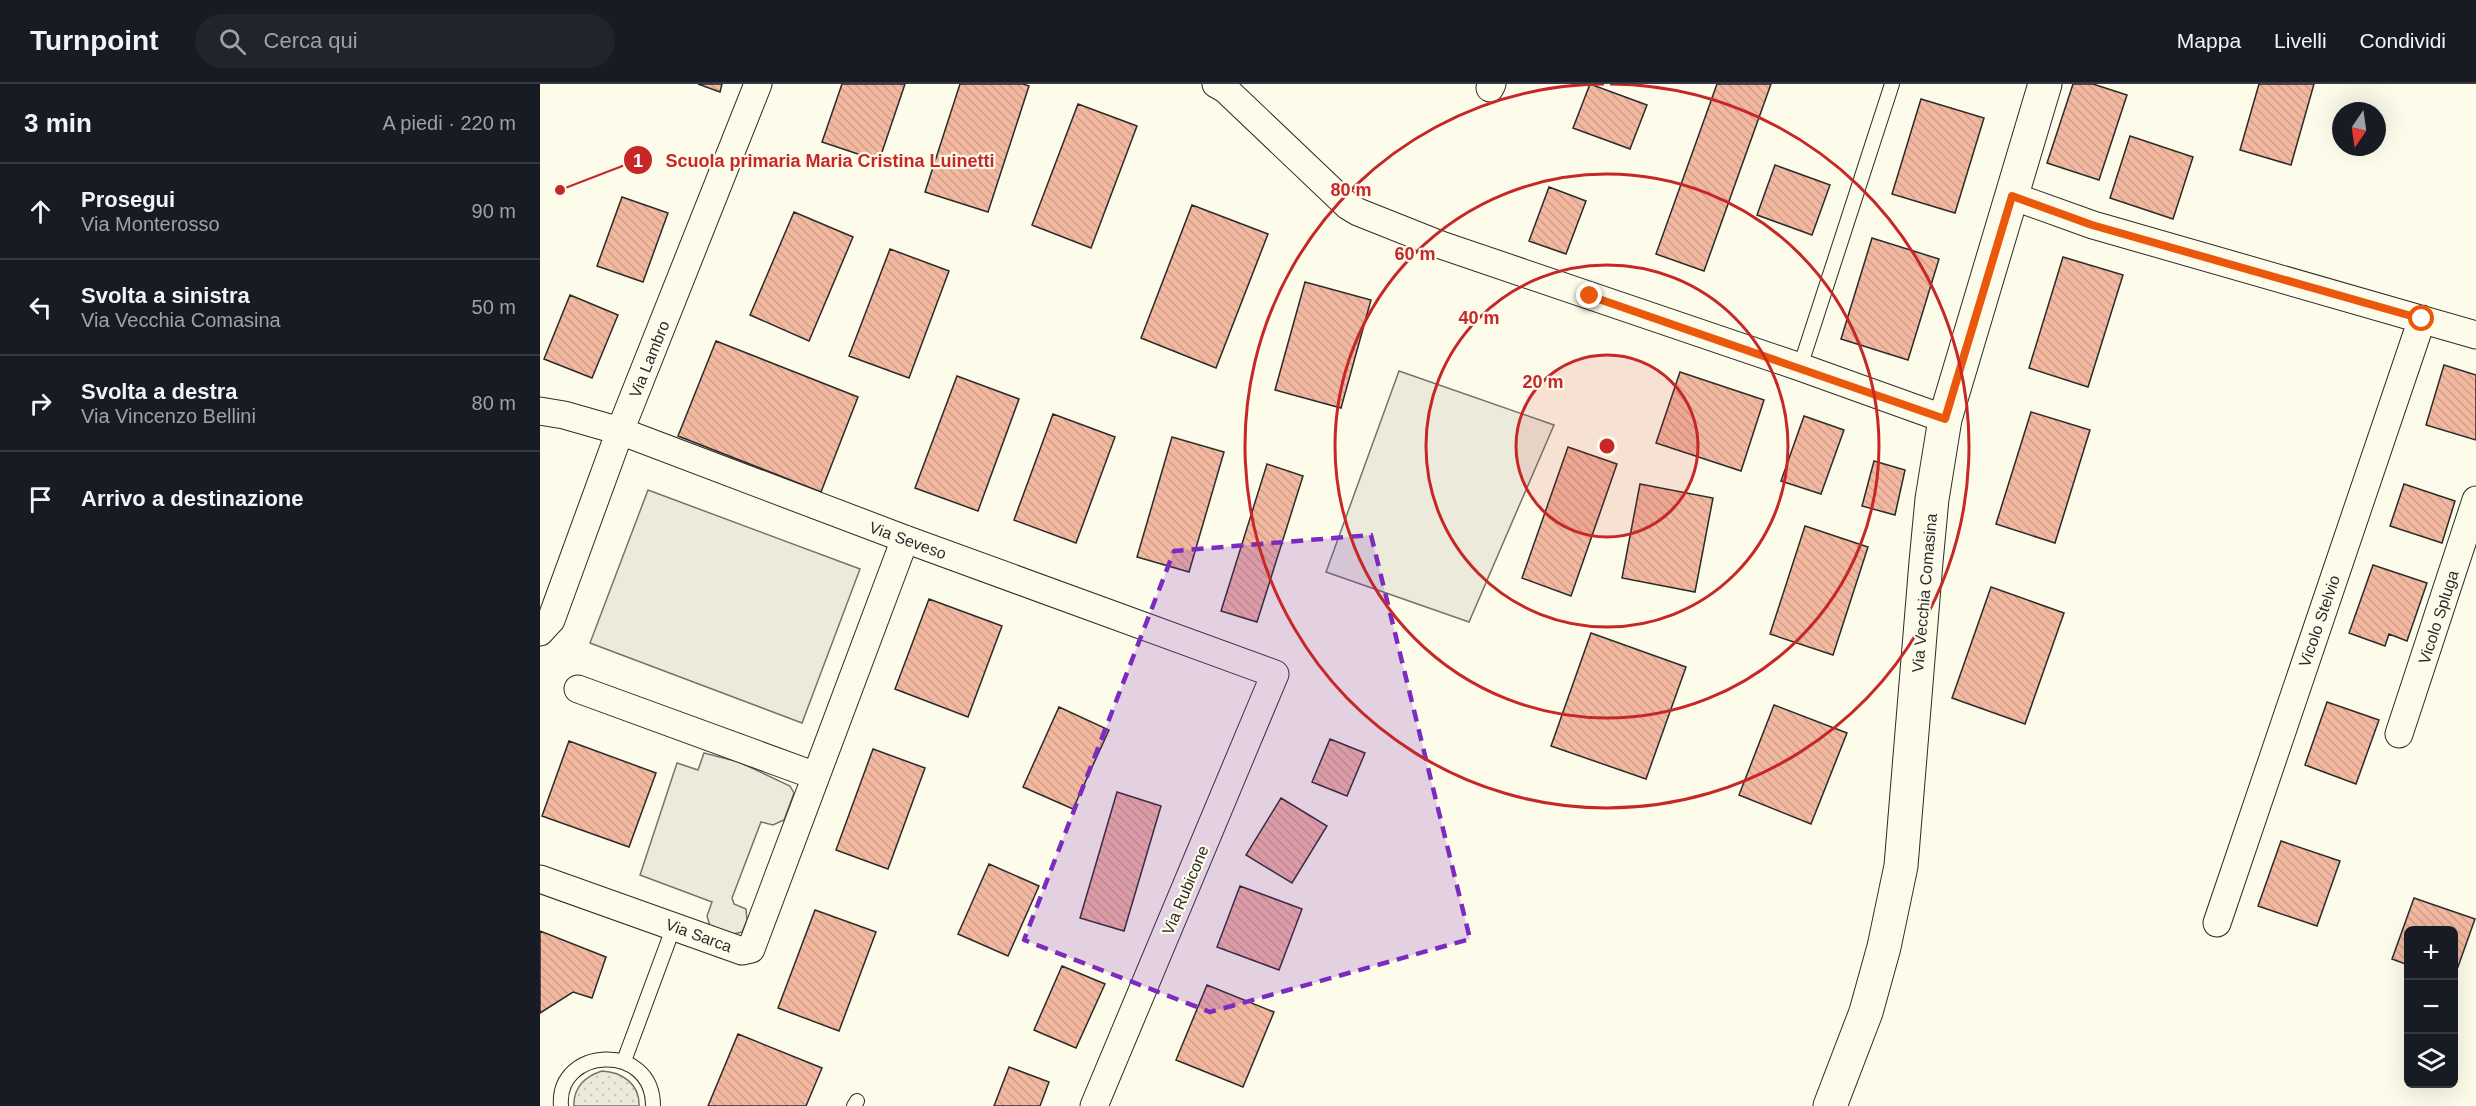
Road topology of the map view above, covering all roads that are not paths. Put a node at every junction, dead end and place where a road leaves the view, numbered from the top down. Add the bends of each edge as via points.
1 (758, 84) edge
2 (1216, 84) edge
3 (1892, 84) edge
4 (2045, 84) edge
5 (2012, 196) junction
6 (2422, 319) junction
7 (2476, 335) edge
8 (1800, 367) junction
9 (540, 411) edge
10 (1945, 419) junction
11 (620, 431) junction
12 (2476, 500) edge
13 (905, 539) junction
14 (540, 632) edge
15 (1275, 674) joint
16 (578, 689) dead end
17 (2399, 734) dead end
18 (816, 776) junction
19 (540, 879) edge
20 (2217, 923) dead end
21 (674, 927) junction
22 (624, 1061) junction
23 (561, 1106) edge
24 (653, 1106) edge
25 (1094, 1106) edge
26 (1830, 1106) edge

1 - 11 street, Via Lambro
2 - 8 street via 1358,212 1441,245
3 - 8 lane
4 - 5 street, Via Vecchia Comasina
5 - 6 street via 2092,225
5 - 10 street, Via Vecchia Comasina
6 - 7 street
6 - 20 street, Vicolo Stelvio
8 - 10 street
9 - 11 street, Via Seveso
10 - 26 street, Via Vecchia Comasina via 1932,500 1900,866 1866,1012
11 - 13 street, Via Seveso
11 - 14 street, Via Lambro via 555,610
12 - 17 street, Vicolo Spluga
13 - 15 street, Via Seveso
13 - 18 street, Via Sarca
15 - 25 street, Via Rubicone
16 - 18 street
18 - 21 street, Via Sarca via 751,950 742,951
19 - 21 street, Via Sarca
21 - 22 lane
22 - 23 lane via 603,1059 583,1065 564,1086
22 - 24 lane via 648,1082

